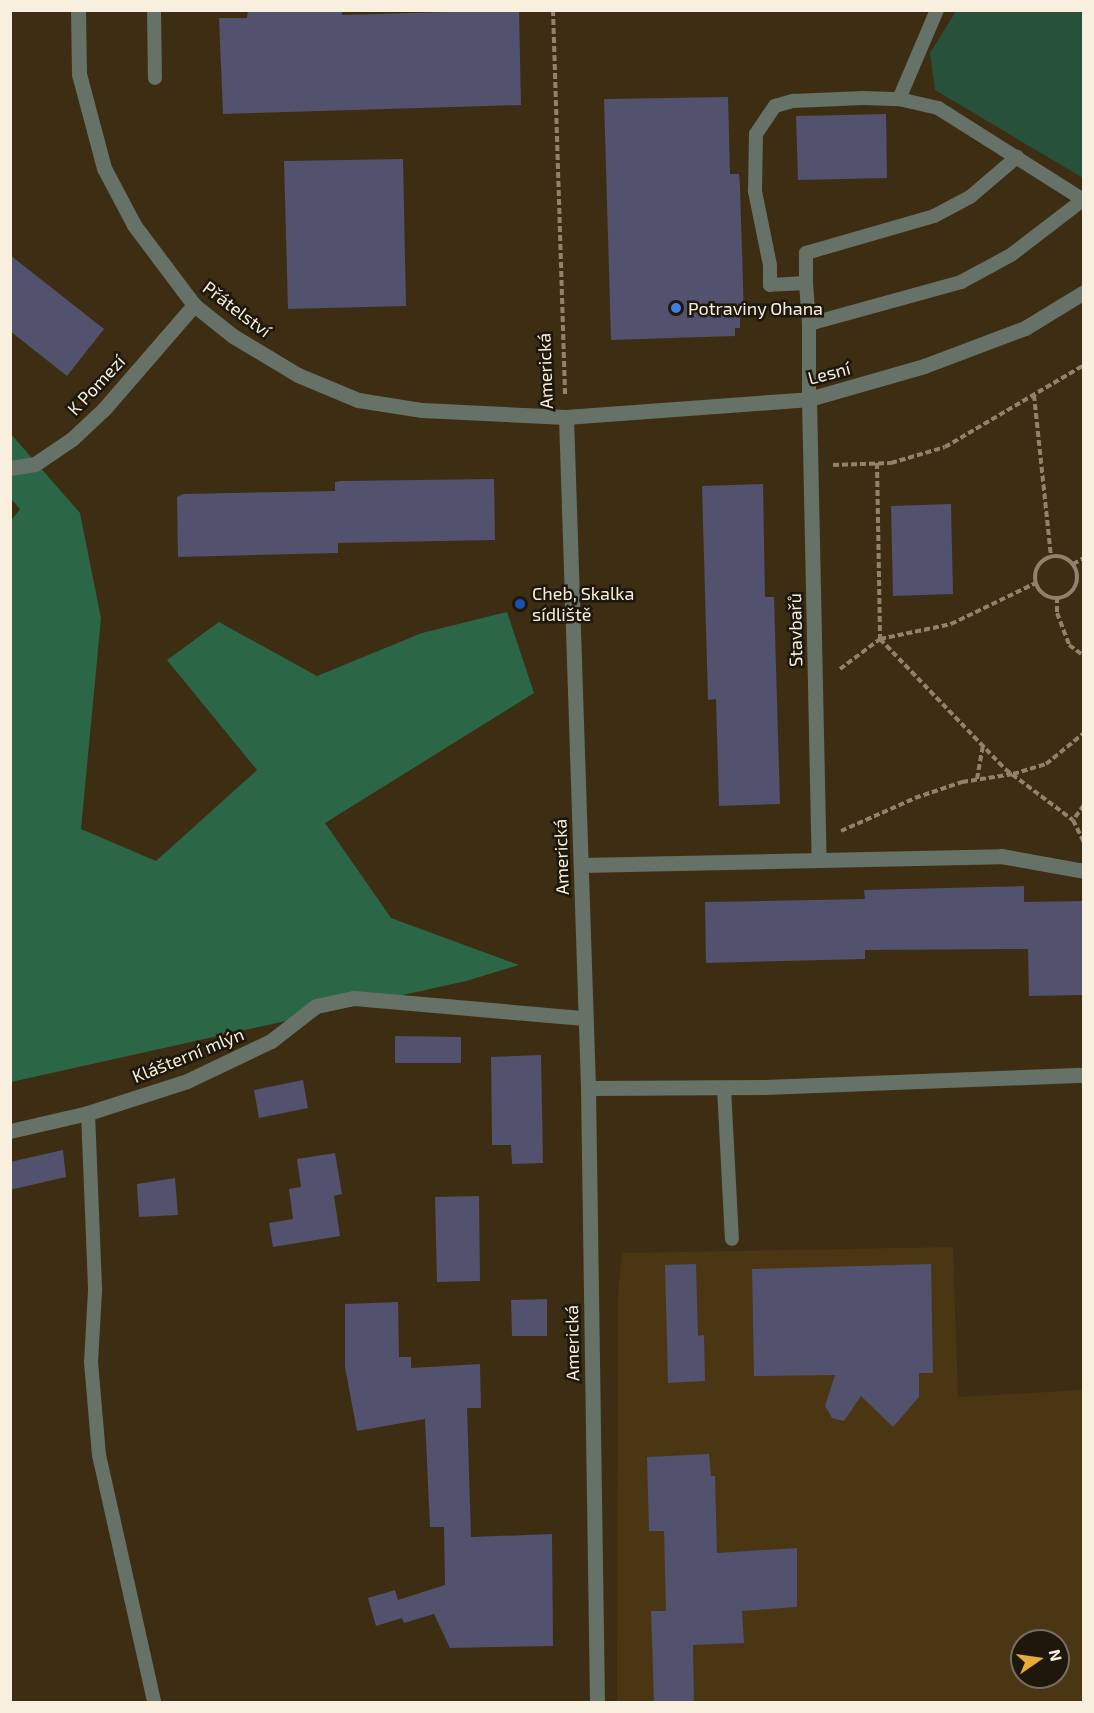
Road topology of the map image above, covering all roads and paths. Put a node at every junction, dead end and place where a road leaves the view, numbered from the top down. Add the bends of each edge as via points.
1 (78, 10) edge
2 (154, 10) edge
3 (553, 10) edge
4 (937, 10) edge
5 (155, 78) dead end
6 (899, 99) junction
7 (1017, 158) junction
8 (1083, 199) edge
9 (806, 283) junction
10 (1083, 292) edge
11 (194, 305) junction
12 (808, 324) junction
13 (1083, 365) edge
14 (1034, 395) junction
15 (809, 399) junction
16 (566, 417) junction
17 (877, 463) junction
18 (811, 466) junction
19 (10, 468) edge
20 (1051, 556) junction
21 (1083, 558) edge
22 (1073, 564) junction
23 (1036, 583) junction
24 (1057, 597) junction
25 (880, 639) junction
26 (1083, 656) edge
27 (815, 688) junction
28 (1083, 734) edge
29 (983, 745) junction
30 (1012, 774) junction
31 (977, 779) junction
32 (1083, 805) edge
33 (1073, 820) junction
34 (818, 841) junction
35 (1083, 843) edge
36 (819, 860) junction
37 (581, 865) junction
38 (1083, 871) edge
39 (584, 1018) junction
40 (1083, 1075) edge
41 (588, 1088) junction
42 (724, 1088) junction
43 (88, 1113) junction
44 (10, 1131) edge
45 (732, 1239) dead end
46 (154, 1702) edge
47 (597, 1702) edge

1 - 11 street, Přátelství via 79,74 104,168 134,225
2 - 5 lane
3 - 16 path, Americká
4 - 6 lane
6 - 7 lane via 938,108
6 - 9 lane via 793,101 775,106 756,134 755,191 770,265 770,285
7 - 8 lane
7 - 9 lane via 970,197 934,216 806,253
8 - 12 lane via 1011,255 961,282
9 - 12 lane
10 - 15 street, Lesní via 1025,328 924,366
11 - 16 street, Přátelství via 233,336 298,375 358,400 422,410
11 - 19 street, K Pomezí via 104,410 72,439 35,464
12 - 15 lane
13 - 14 path
14 - 17 path via 945,447
14 - 20 path
15 - 16 street, Lesní
15 - 18 street, Stavbařů
16 - 37 street, Americká
17 - 18 path
17 - 25 path
18 - 27 street, Stavbařů
20 - 22 path via 1065,557
20 - 23 path via 1040,563
21 - 22 path
22 - 24 path via 1077,574 1074,588
23 - 24 path via 1044,593
23 - 25 path via 951,624
24 - 26 path via 1057,613 1070,645
25 - 27 path
25 - 29 path
27 - 34 street, Stavbařů
28 - 30 path via 1046,764
29 - 30 path
29 - 31 path
30 - 31 path
30 - 33 path
31 - 34 path via 915,798
32 - 33 path
33 - 35 path
34 - 36 street, Stavbařů
36 - 37 street
36 - 38 street via 1001,856
37 - 39 street, Americká
39 - 41 street, Americká
39 - 43 street, Klášterní mlýn via 354,998 316,1005 271,1041 238,1060
40 - 42 street
41 - 42 street
41 - 47 street, Americká
42 - 45 lane
43 - 44 street, Klášterní mlýn
43 - 46 lane via 95,1291 91,1362 99,1455

